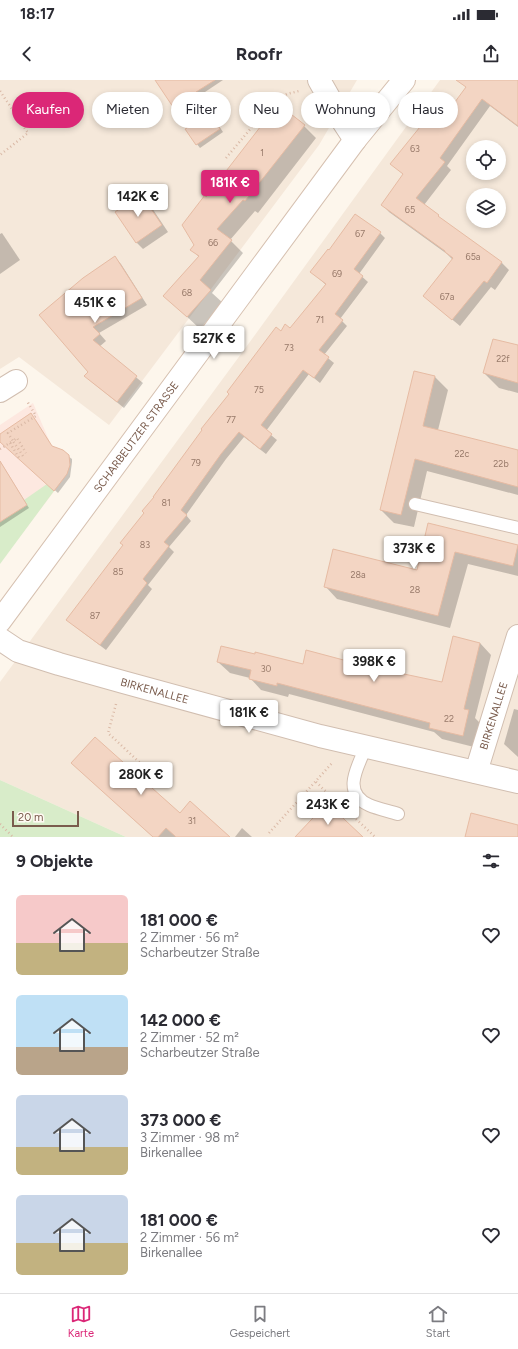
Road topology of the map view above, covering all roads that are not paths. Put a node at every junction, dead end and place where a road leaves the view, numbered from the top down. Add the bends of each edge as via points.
1 (318, 80) edge
2 (404, 80) edge
3 (355, 140) junction
4 (415, 504) dead end
5 (518, 528) edge
6 (0, 622) edge
7 (518, 636) edge
8 (0, 639) edge
9 (359, 745) junction
10 (476, 772) junction
11 (518, 782) edge
12 (398, 814) dead end

1 - 3 street
2 - 3 street, SCHARBEUTZER STRASSE
3 - 6 street, SCHARBEUTZER STRASSE
4 - 5 lane
7 - 10 street, BIRKENALLEE
8 - 9 street, BIRKENALLEE via 18,651 59,664
9 - 10 street, BIRKENALLEE
9 - 12 lane via 353,782 354,792 368,805
10 - 11 street, BIRKENALLEE

